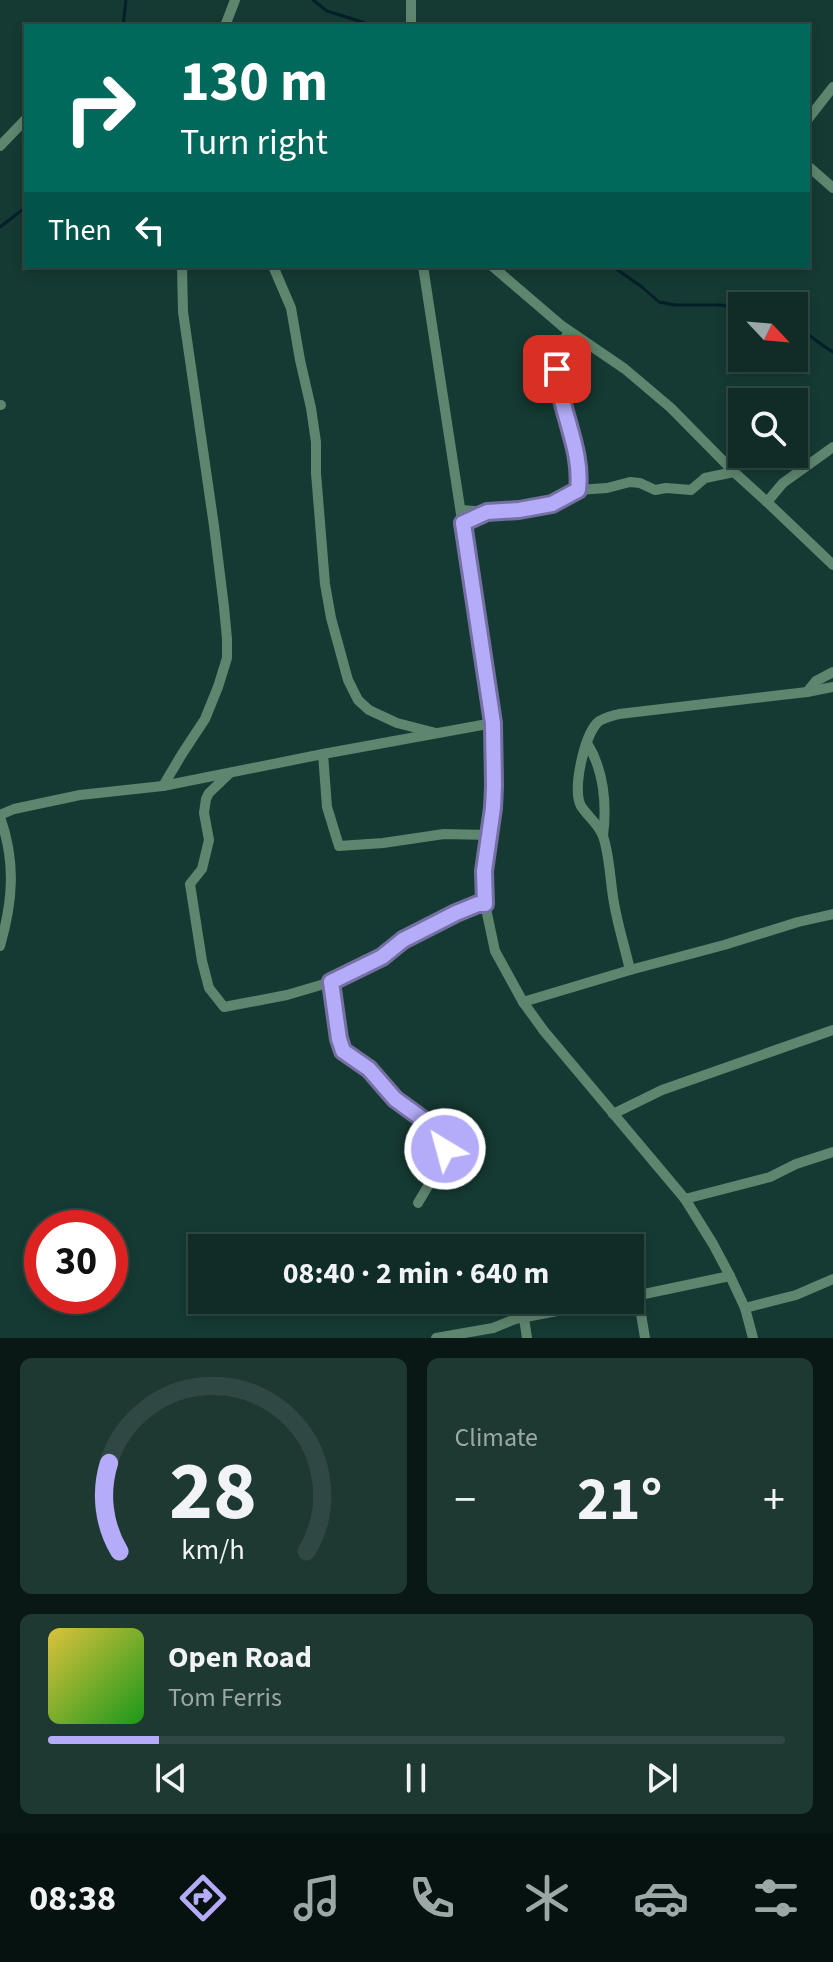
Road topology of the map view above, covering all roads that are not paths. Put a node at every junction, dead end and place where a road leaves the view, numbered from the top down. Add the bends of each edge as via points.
1 (235, 0) edge
2 (411, 0) edge
3 (226, 24) edge
4 (411, 24) edge
5 (833, 87) edge
6 (810, 116) edge
7 (24, 121) edge
8 (0, 146) edge
9 (810, 168) edge
10 (833, 188) edge
11 (182, 268) edge
12 (274, 268) edge
13 (423, 268) edge
14 (494, 268) edge
15 (569, 331) junction
16 (833, 447) edge
17 (734, 472) junction
18 (578, 490) junction
19 (767, 502) junction
20 (461, 510) junction
21 (487, 512) junction
22 (463, 523) junction
23 (833, 565) edge
24 (833, 672) edge
25 (833, 687) edge
26 (807, 692) junction
27 (493, 723) junction
28 (436, 733) junction
29 (587, 743) junction
30 (323, 754) junction
31 (230, 773) junction
32 (163, 786) junction
33 (0, 816) edge
34 (490, 835) junction
35 (603, 836) junction
36 (485, 904) junction
37 (833, 914) edge
38 (0, 946) edge
39 (630, 970) junction
40 (331, 982) junction
41 (523, 1002) junction
42 (833, 1030) edge
43 (613, 1114) junction
44 (833, 1152) edge
45 (685, 1199) junction
46 (418, 1203) dead end
47 (730, 1276) junction
48 (833, 1279) edge
49 (644, 1294) edge
50 (745, 1308) junction
51 (544, 1314) edge
52 (639, 1314) edge
53 (524, 1318) junction
54 (494, 1333) edge
55 (436, 1338) edge
56 (527, 1338) edge
57 (645, 1338) edge
58 (753, 1338) edge

1 - 3 street
2 - 4 street
5 - 6 street
7 - 8 street
9 - 10 street
11 - 32 street via 183,312 227,658 205,719
12 - 28 street via 291,308 311,408 325,584 348,680 369,710
13 - 20 street
14 - 15 street
15 - 17 street via 671,408
15 - 18 street via 557,369
16 - 19 street via 783,483
17 - 18 street via 705,478 691,490 655,490 630,482
17 - 19 street
18 - 21 street via 552,504
19 - 23 street
20 - 21 street
20 - 22 street
21 - 22 street
22 - 27 street
24 - 26 street
25 - 26 street
26 - 29 street via 619,714 600,720
27 - 28 street
27 - 34 street
28 - 30 street
29 - 35 street via 602,776
29 - 35 street via 579,774 580,803
30 - 31 street
30 - 34 street via 327,807 339,846 444,834
31 - 32 street
31 - 40 street via 206,799 209,840 202,869 190,884 209,988 224,1007
32 - 33 street via 80,795
33 - 38 street via 11,855 9,916
34 - 36 street
35 - 39 street
36 - 40 street via 456,913
36 - 41 street via 495,951
37 - 39 street
39 - 41 street
40 - 46 street via 343,1051 443,1134 445,1149
41 - 43 street
42 - 43 street via 662,1090
43 - 45 street
44 - 45 street via 770,1177
45 - 47 street
47 - 49 street
47 - 50 street
48 - 50 street
50 - 58 street
51 - 53 street
52 - 57 street
53 - 54 street
53 - 56 street
54 - 55 street

